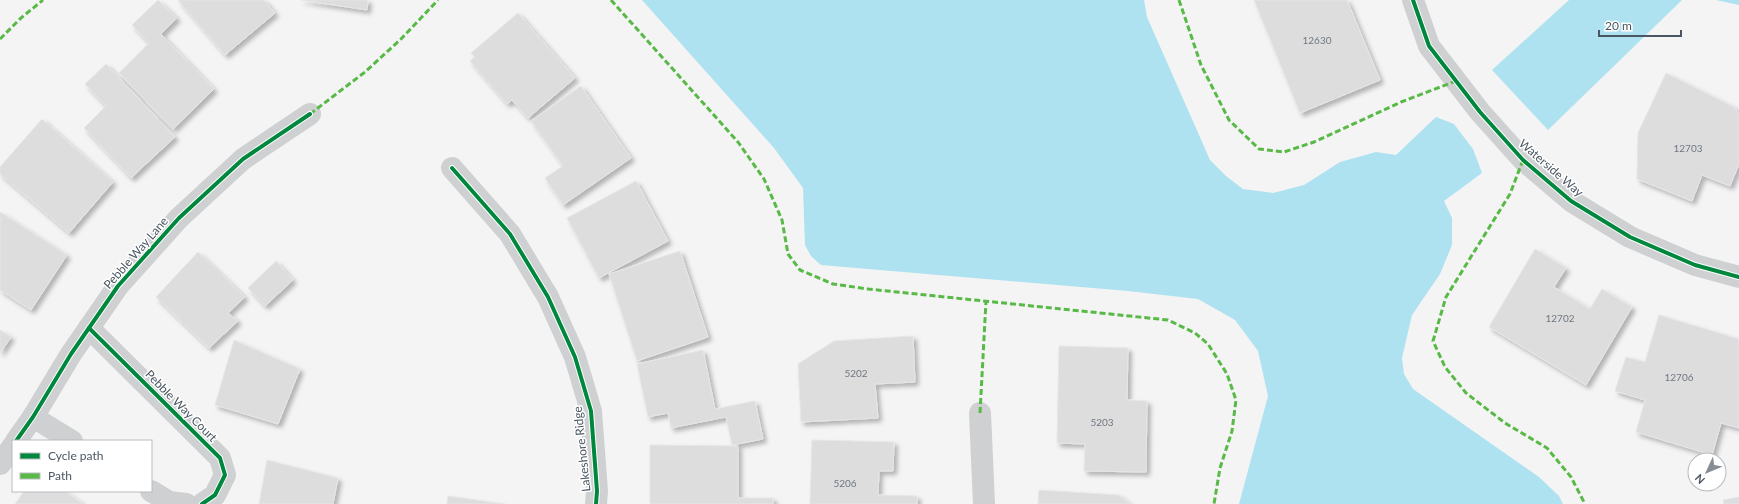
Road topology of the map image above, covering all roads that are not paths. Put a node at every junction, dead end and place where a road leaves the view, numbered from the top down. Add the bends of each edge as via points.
1 (1413, 0) edge
2 (310, 114) dead end
3 (452, 168) dead end
4 (1739, 277) edge
5 (89, 328) junction
6 (980, 413) dead end
7 (33, 417) junction
8 (17, 440) edge
9 (70, 440) edge
10 (12, 447) edge
11 (0, 464) edge
12 (152, 492) edge
13 (186, 504) edge
14 (202, 504) edge
15 (596, 504) edge
16 (984, 504) edge

1 - 4 street, Waterside Way via 1429,46 1480,112 1523,160 1571,201 1630,237 1695,265
2 - 5 street, Pebble Way Lane via 243,159 179,218 118,286
3 - 15 street, Lakeshore Ridge via 510,234 548,297 575,357 591,411
5 - 7 street, Pebble Way Lane
5 - 14 street, Pebble Way Court via 220,458 225,475 216,495
6 - 16 street
7 - 8 street, Pebble Way Lane
7 - 9 street
10 - 11 street
12 - 13 street via 169,502

